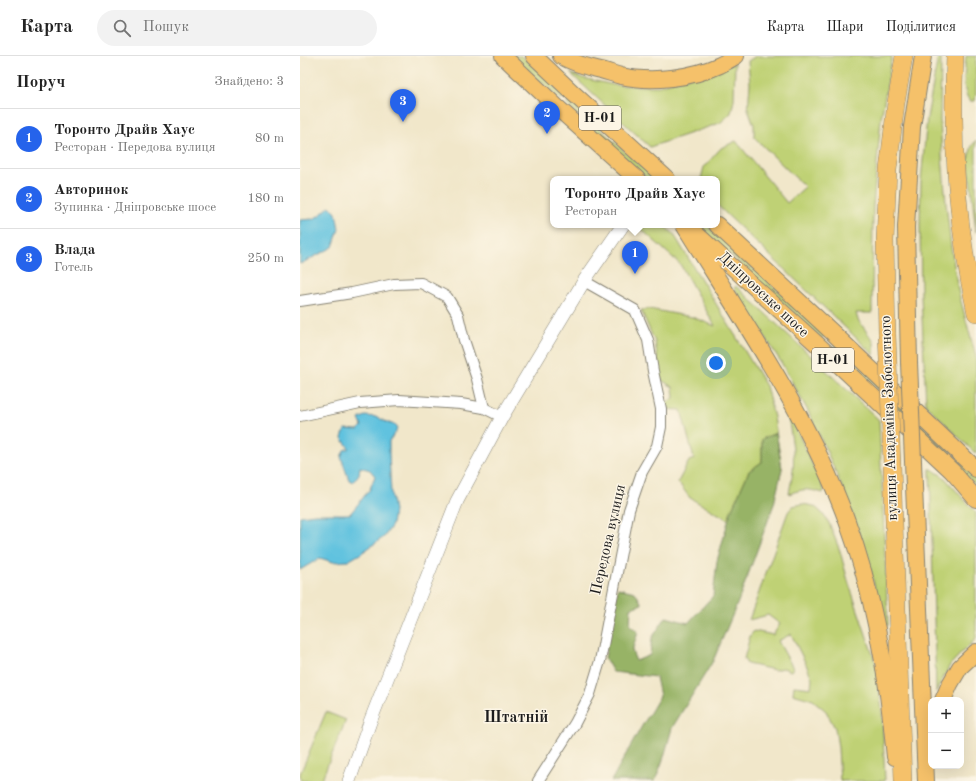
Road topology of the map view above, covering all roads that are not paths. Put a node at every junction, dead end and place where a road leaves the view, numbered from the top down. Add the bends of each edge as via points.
1 (503, 56) edge
2 (534, 56) edge
3 (560, 56) edge
4 (736, 56) edge
5 (904, 56) edge
6 (923, 56) edge
7 (955, 56) edge
8 (634, 176) edge
9 (664, 176) edge
10 (621, 228) edge
11 (686, 228) edge
12 (690, 228) edge
13 (720, 228) edge
14 (584, 281) junction
15 (300, 301) edge
16 (976, 313) edge
17 (484, 408) junction
18 (300, 416) edge
19 (502, 417) junction
20 (976, 469) edge
21 (976, 499) edge
22 (976, 652) edge
23 (944, 697) edge
24 (928, 749) edge
25 (925, 760) junction
26 (348, 781) edge
27 (538, 781) edge
28 (897, 781) edge
29 (903, 781) edge
30 (926, 781) edge

1 - 8 main road, Н-01
2 - 9 main road, Н-01
3 - 4 main road via 590,68 622,76 658,79 677,78 699,72
5 - 29 highway, вулиця Академіка Заболотного, bridge via 888,170 885,241
6 - 25 main road, вулиця Академіка Заболотного, bridge via 912,127 906,220
7 - 16 highway via 956,177 962,238
10 - 14 street
11 - 28 main road via 773,369 808,433 847,522 863,571 875,621 891,718
12 - 21 main road, Дніпровське шосе / Н-01 via 946,466
13 - 20 main road, Дніпровське шосе / Н-01
14 - 19 street
14 - 27 street, Передова вулиця via 635,310 648,340 661,409 661,427 657,446 642,472 629,510 600,661 590,694 575,723
15 - 17 street via 394,284 421,283 447,297 458,315
17 - 18 street via 399,400 360,404
17 - 19 street
19 - 26 street via 457,501
22 - 23 main road via 960,667
24 - 25 main road
25 - 30 main road, вулиця Академіка Заболотного

